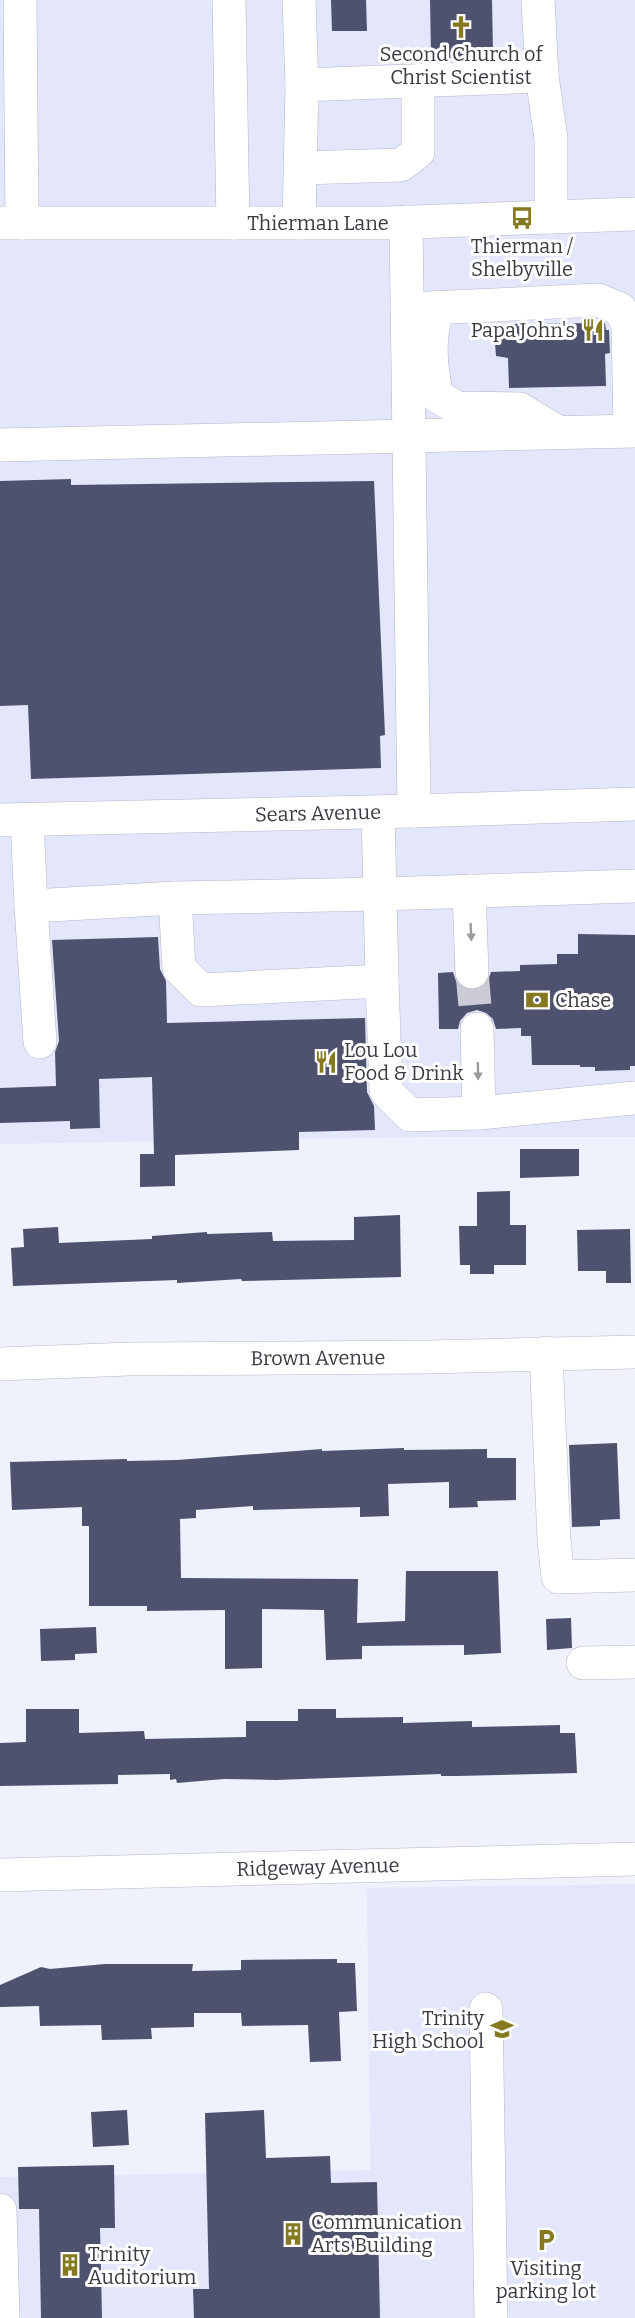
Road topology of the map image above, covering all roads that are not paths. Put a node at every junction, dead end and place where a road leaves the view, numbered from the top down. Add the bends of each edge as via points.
1 (20, 0) edge
2 (229, 0) edge
3 (299, 0) edge
4 (538, 0) edge
5 (542, 76) junction
6 (418, 81) junction
7 (302, 85) junction
8 (10, 136) edge
9 (300, 168) junction
10 (635, 214) edge
11 (551, 217) junction
12 (406, 222) junction
13 (233, 223) junction
14 (299, 223) junction
15 (11, 224) edge
16 (422, 308) junction
17 (633, 431) edge
18 (558, 432) junction
19 (409, 435) junction
20 (0, 445) edge
21 (635, 804) edge
22 (414, 811) junction
23 (378, 812) junction
24 (14, 820) edge
25 (635, 886) edge
26 (469, 891) junction
27 (380, 894) junction
28 (176, 898) junction
29 (31, 906) junction
30 (472, 972) tunnel mouth
31 (382, 981) junction
32 (477, 1029) tunnel mouth
33 (40, 1042) dead end
34 (635, 1098) edge
35 (479, 1113) junction
36 (635, 1352) edge
37 (546, 1353) junction
38 (0, 1364) edge
39 (635, 1575) edge
40 (635, 1662) edge
41 (583, 1663) dead end
42 (635, 1859) edge
43 (0, 1875) edge
44 (486, 2009) dead end
45 (0, 2210) edge
46 (3, 2318) edge
47 (491, 2318) edge

1 - 8 street
2 - 13 street
3 - 7 street
4 - 5 street
5 - 6 street
5 - 11 street via 550,139
6 - 7 street
6 - 9 street via 418,152 401,165
7 - 9 street
8 - 15 street
9 - 14 street
10 - 11 street, Thierman Lane
11 - 12 street, Thierman Lane
12 - 14 street, Thierman Lane
12 - 16 street
13 - 14 street, Thierman Lane
13 - 15 street, Thierman Lane
16 - 17 street via 598,300 620,309 628,325
16 - 18 street via 430,332 431,370 437,396 458,408 520,409
16 - 19 street
17 - 18 street
18 - 19 street
19 - 20 street
19 - 22 street
21 - 22 street, Sears Avenue
22 - 23 street, Sears Avenue
23 - 24 street, Sears Avenue
23 - 27 street
24 - 29 street
25 - 26 street
26 - 27 street
26 -> 30 street
27 - 28 street
27 - 31 street
28 - 29 street
28 - 31 street via 179,968 201,990
29 - 33 street
31 - 35 street via 386,1091 410,1114
32 -> 35 street
34 - 35 street
36 - 37 street, Brown Avenue
37 - 38 street, Brown Avenue
37 - 39 street via 558,1577
40 - 41 street
42 - 43 street, Ridgeway Avenue
44 - 47 street
45 - 46 street

